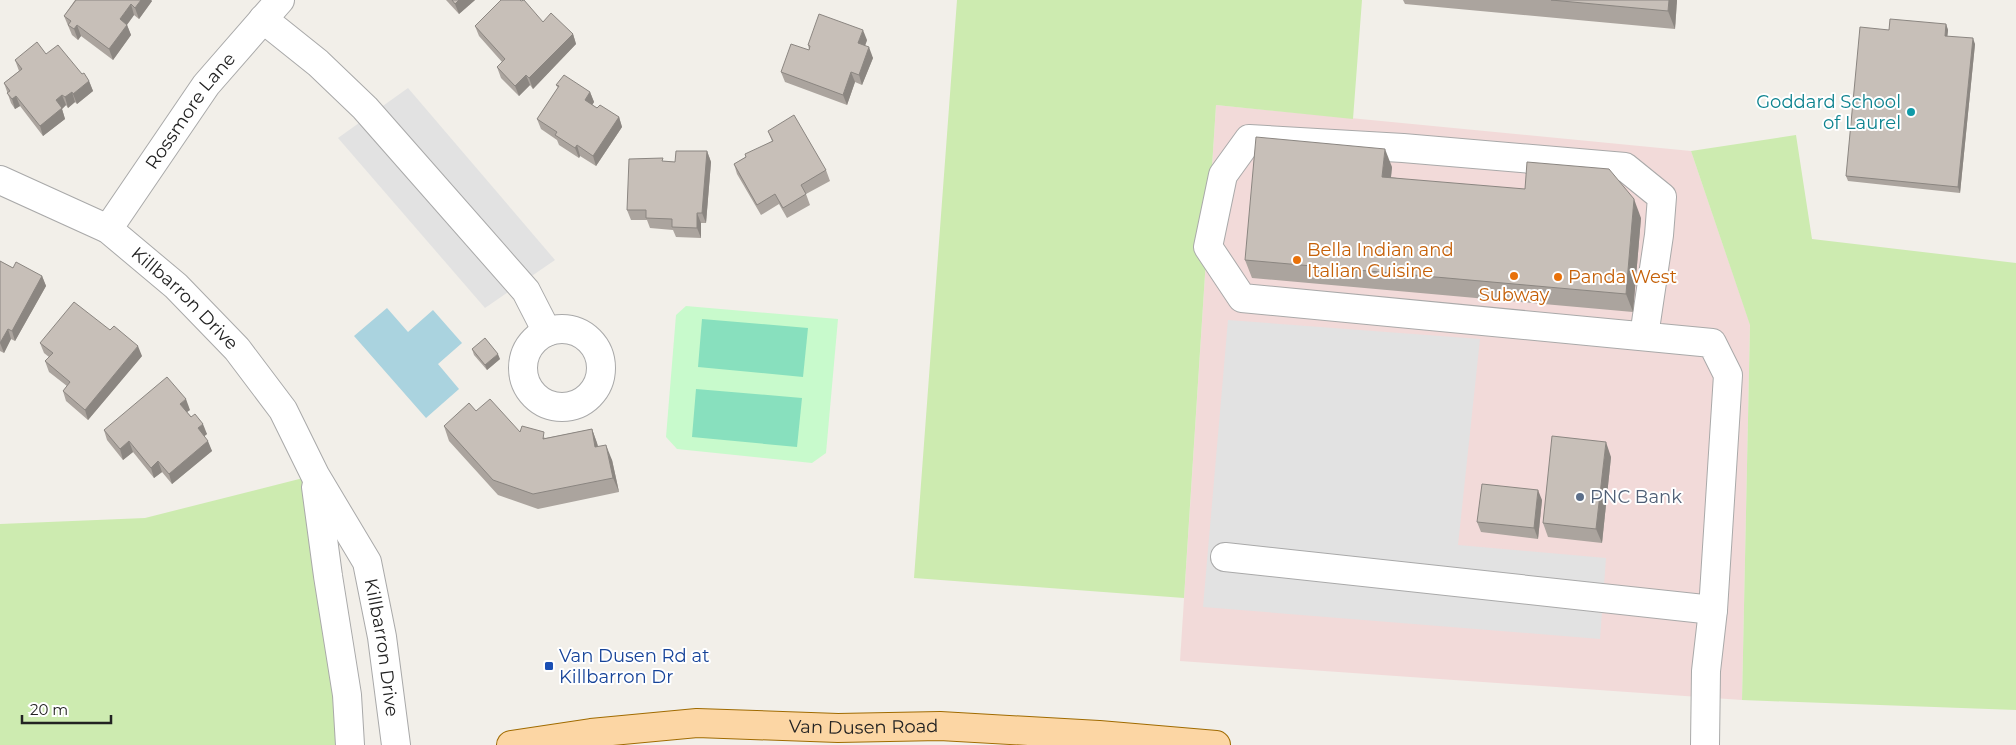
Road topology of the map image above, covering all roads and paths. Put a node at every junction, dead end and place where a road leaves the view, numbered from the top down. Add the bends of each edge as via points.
1 (272, 10) edge
2 (0, 180) edge
3 (108, 229) junction
4 (547, 332) dead end
5 (1644, 336) junction
6 (315, 475) junction
7 (1225, 557) dead end
8 (1714, 610) junction
9 (350, 745) edge
10 (396, 745) edge
11 (511, 745) edge
12 (1216, 745) edge
13 (1705, 745) edge

1 - 3 street, Rossmore Lane via 206,84
1 - 4 street via 318,63 365,108 526,291
2 - 3 street, Killbarron Drive
3 - 6 street, Killbarron Drive via 176,286 237,349 283,410
5 - 5 street via 1242,298 1208,247 1223,175 1250,139 1625,167 1662,197
5 - 8 street via 1712,343 1728,375
6 - 9 street, Killbarron Drive via 347,695
6 - 10 street, Killbarron Drive via 367,562 382,636
7 - 8 street
8 - 13 street via 1706,670
11 - 12 main road, Van Dusen Road via 590,733 697,723 838,728 940,726

